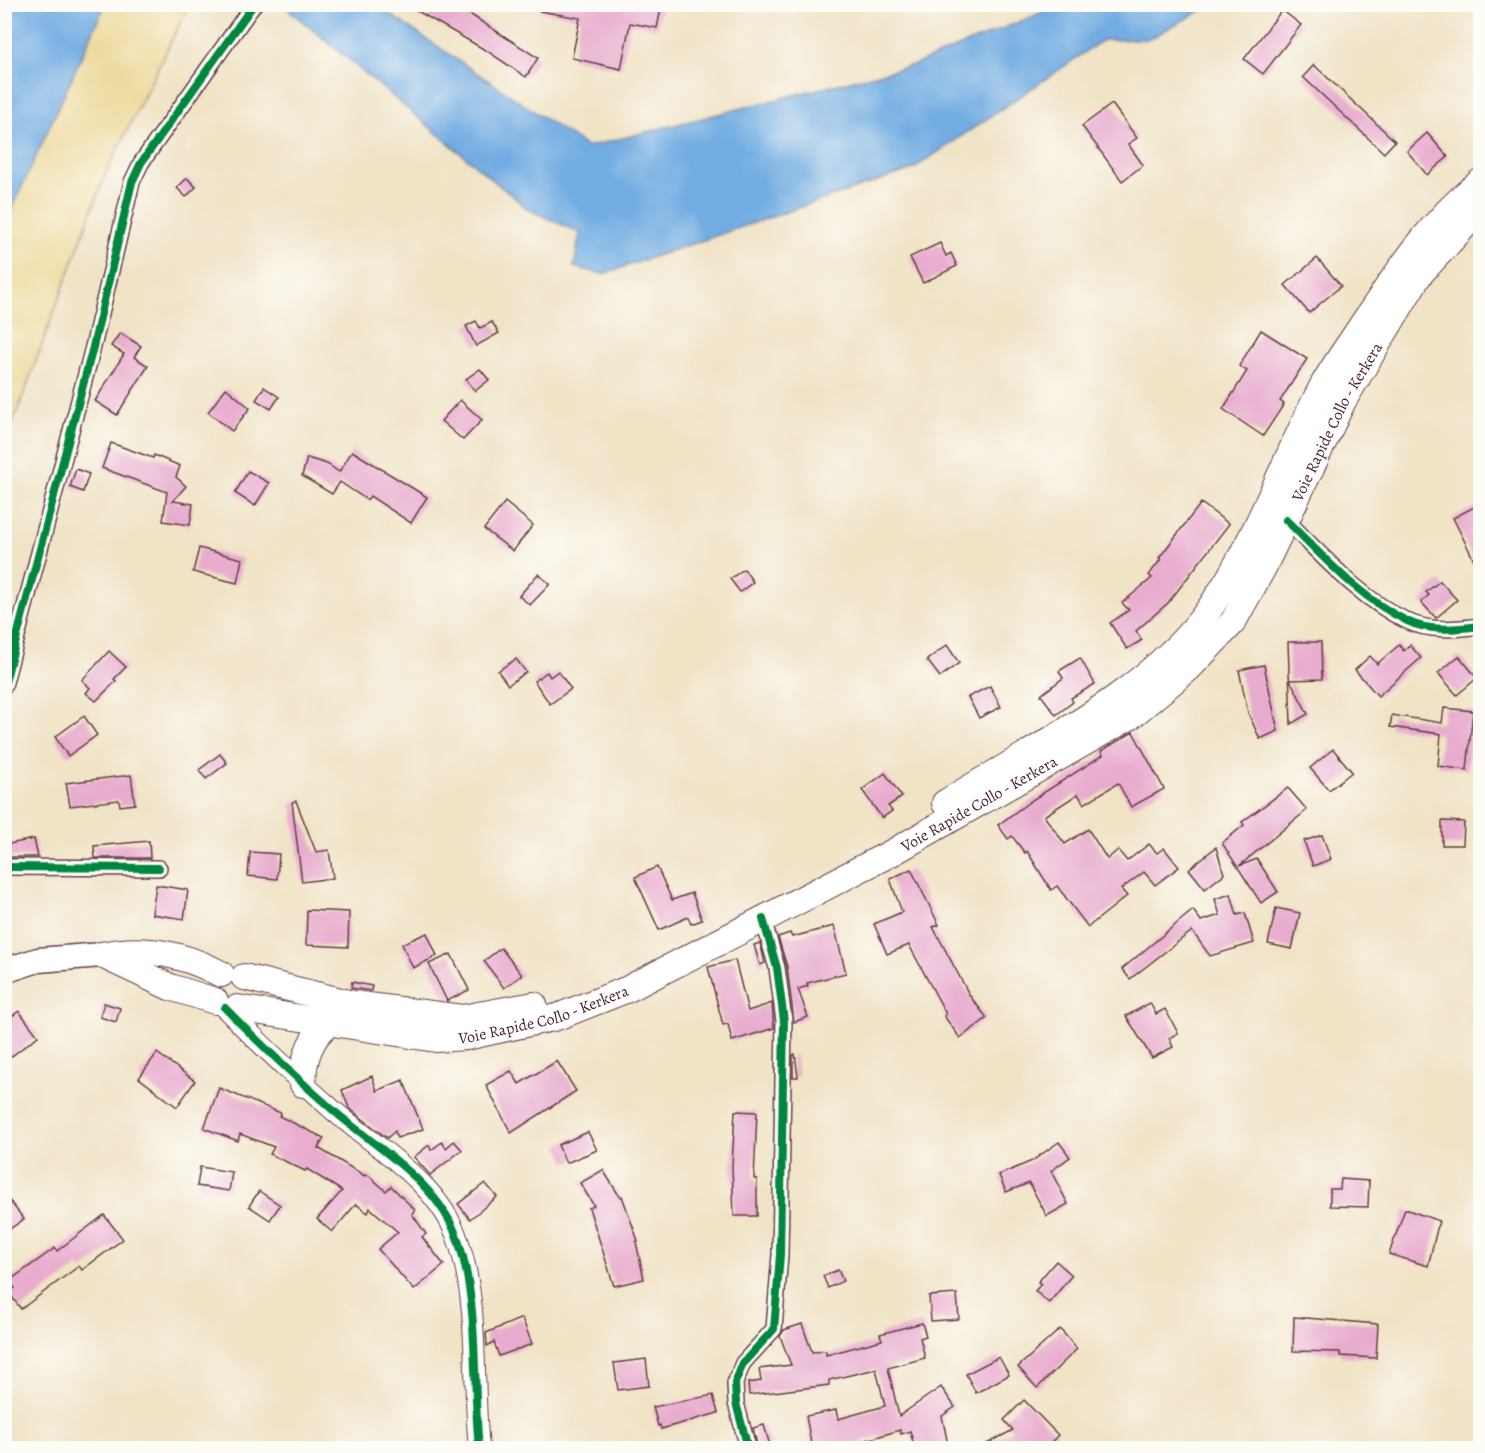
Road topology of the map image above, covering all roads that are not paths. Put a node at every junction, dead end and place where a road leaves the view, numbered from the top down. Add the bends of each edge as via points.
1 (254, 4) edge
2 (1480, 182) edge
3 (1480, 209) edge
4 (1286, 520) junction
5 (1480, 626) edge
6 (4, 686) edge
7 (4, 867) edge
8 (159, 868) dead end
9 (763, 919) junction
10 (102, 955) junction
11 (4, 971) edge
12 (232, 975) junction
13 (225, 1005) junction
14 (330, 1023) junction
15 (303, 1084) junction
16 (479, 1449) edge
17 (748, 1449) edge

1 - 6 street via 141,163 132,182
2 - 12 highway, Voie Rapide Collo - Kerkera via 1462,196 1403,263 1322,387 1240,557 1210,608 1173,652 1122,694 885,840 629,971 552,1002 462,1018 353,1004
3 - 4 highway, Voie Rapide Collo - Kerkera via 1419,275 1343,401
4 - 5 street via 1360,592 1408,622 1449,630
4 - 9 highway, Voie Rapide Collo - Kerkera via 1233,622 1189,668 1131,716 895,851
7 - 8 street
9 - 14 highway, Voie Rapide Collo - Kerkera via 628,989 556,1017 466,1037 436,1039
9 - 17 street via 777,968 784,1021 780,1255 774,1329 743,1363 735,1383
10 - 11 main road via 38,960
10 - 12 highway, Voie Rapide Collo - Kerkera via 138,951 177,956
10 - 13 highway, Voie Rapide Collo - Kerkera via 170,987
12 - 13 highway via 212,989
12 - 13 highway via 249,994
13 - 14 highway, Voie Rapide Collo - Kerkera
13 - 15 street
14 - 15 highway via 322,1028 308,1050
15 - 16 street via 430,1192 451,1222 472,1311

